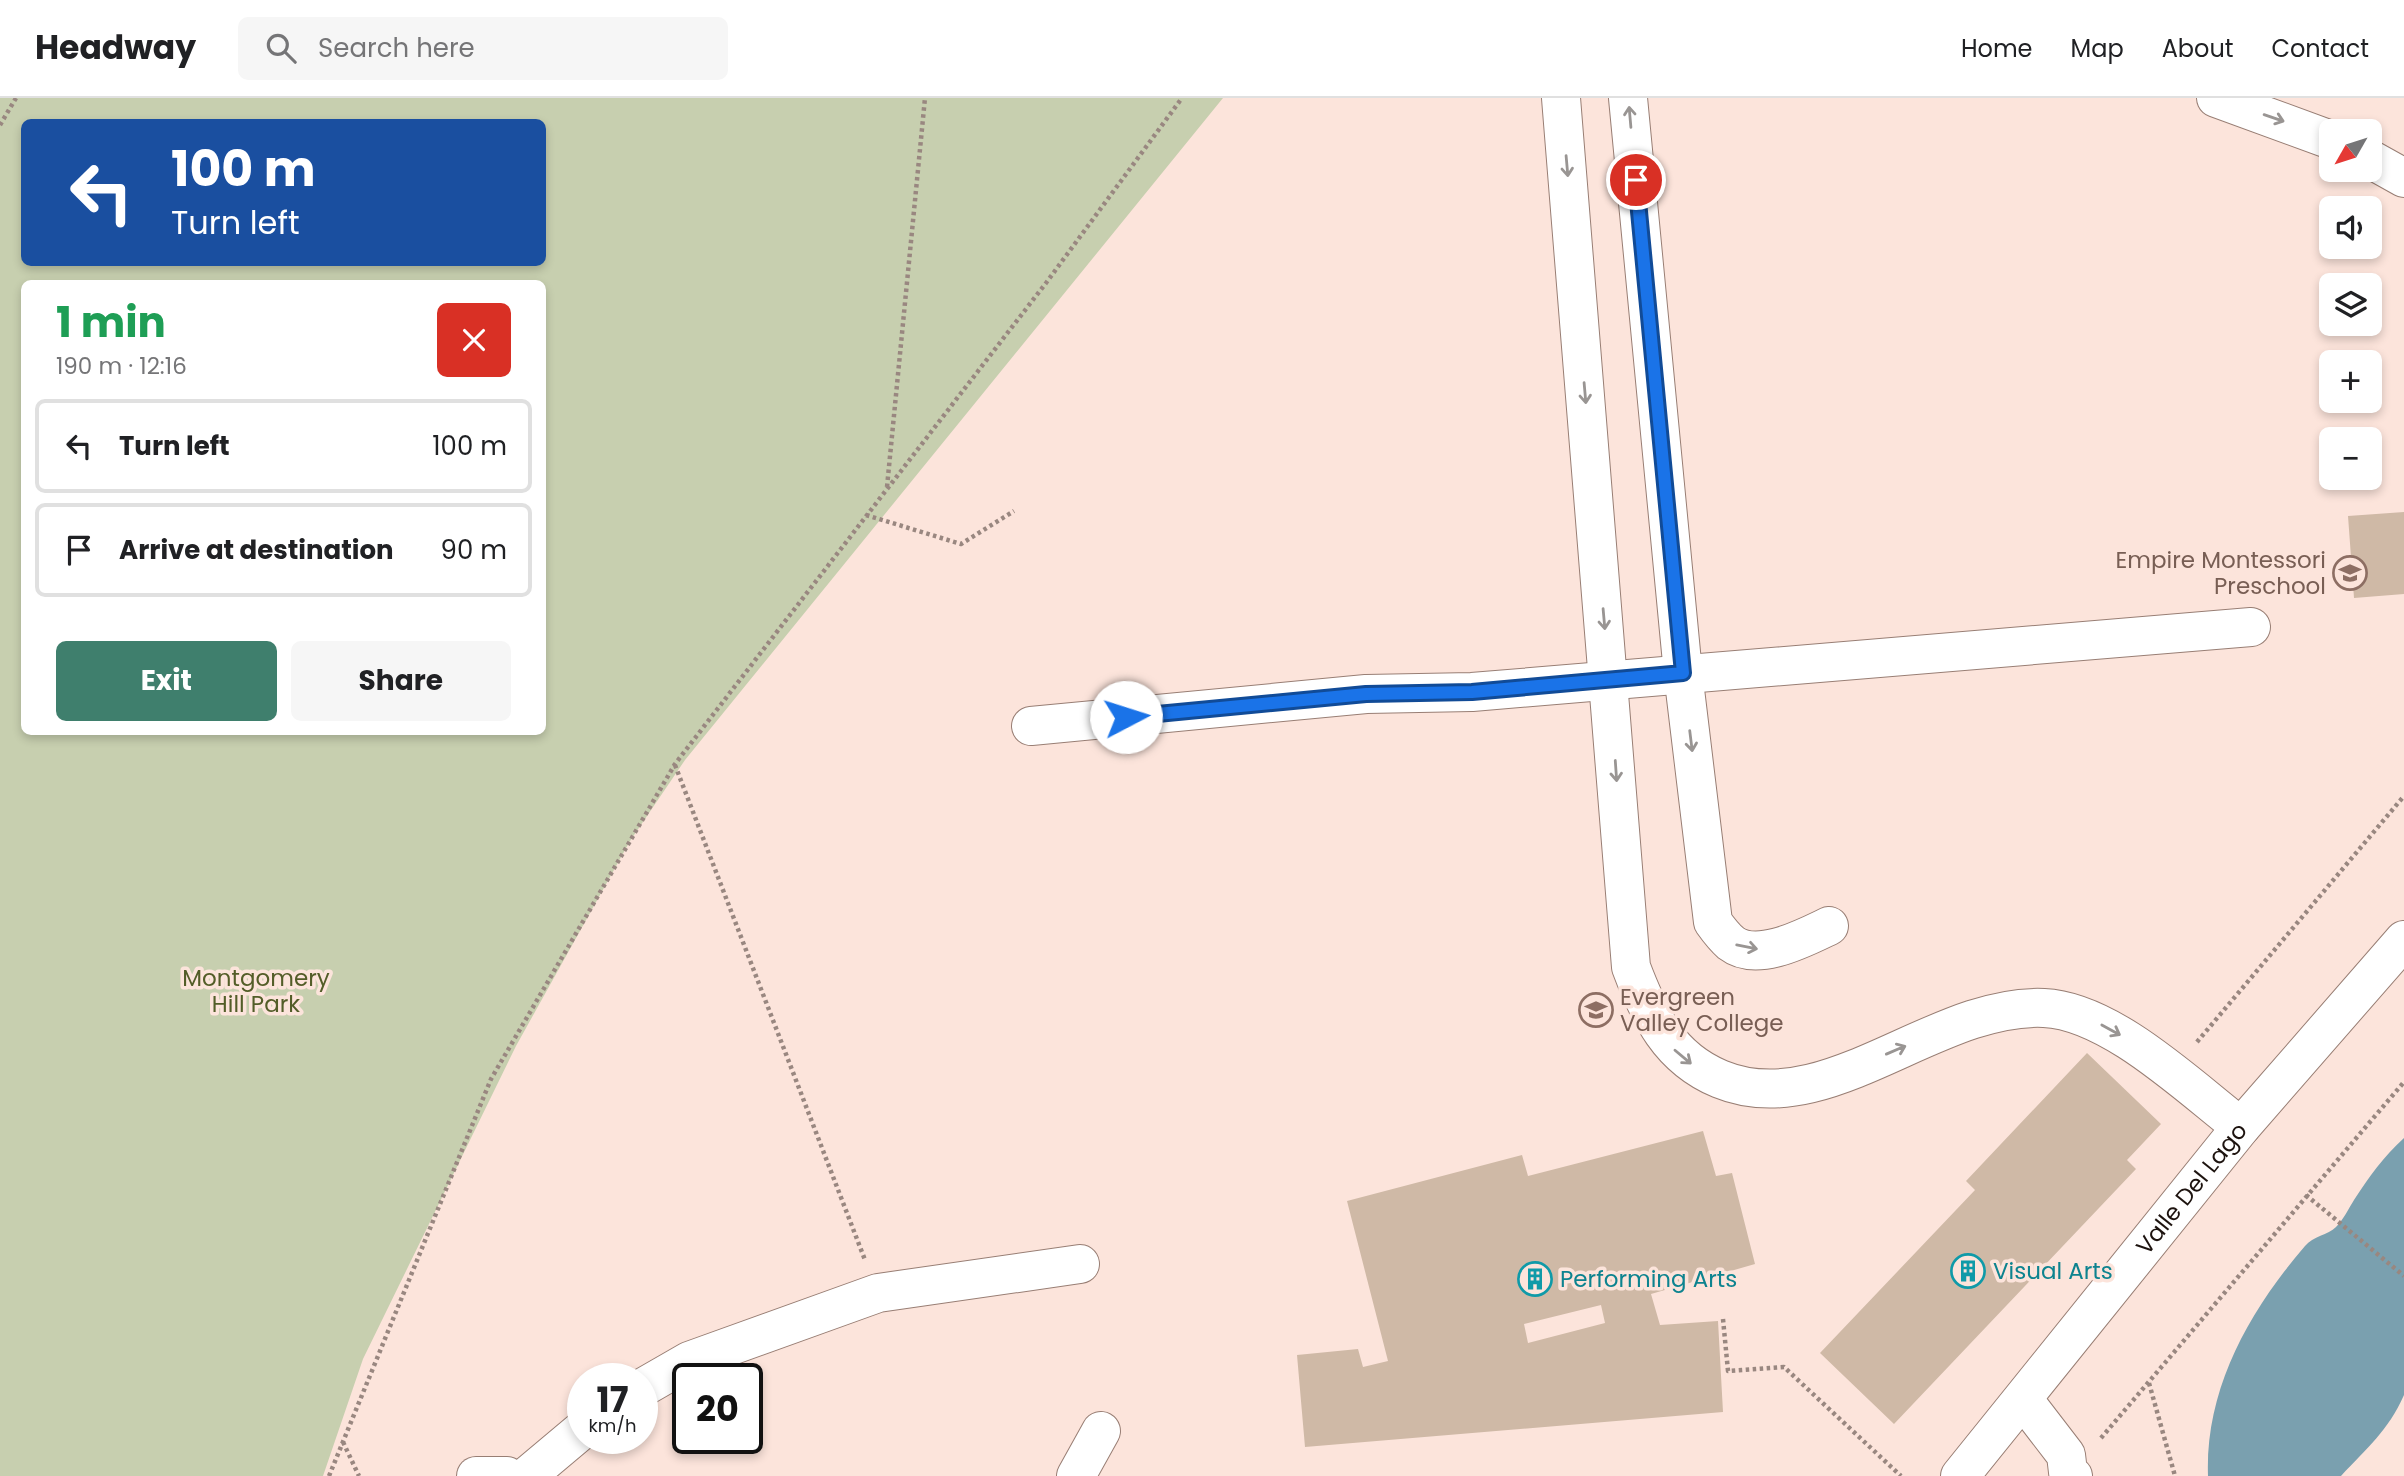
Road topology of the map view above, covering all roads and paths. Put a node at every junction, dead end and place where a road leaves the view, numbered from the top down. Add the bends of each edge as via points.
1 (16, 98) edge
2 (925, 98) edge
3 (1182, 98) edge
4 (1561, 98) edge
5 (1628, 98) edge
6 (2216, 98) edge
7 (0, 125) edge
8 (2319, 136) edge
9 (2382, 166) edge
10 (2404, 178) edge
11 (887, 490) junction
12 (1014, 511) dead end
13 (866, 515) junction
14 (2251, 627) dead end
15 (1683, 673) junction
16 (1609, 679) junction
17 (1031, 726) dead end
18 (675, 764) junction
19 (2404, 796) edge
20 (1829, 926) dead end
21 (2404, 940) edge
22 (2189, 1052) dead end
23 (2404, 1082) edge
24 (2241, 1127) junction
25 (2306, 1195) junction
26 (1080, 1264) dead end
27 (2404, 1276) edge
28 (878, 1293) junction
29 (1723, 1318) dead end
30 (658, 1379) edge
31 (2149, 1382) junction
32 (2024, 1399) junction
33 (1101, 1431) dead end
34 (343, 1442) junction
35 (567, 1442) edge
36 (2082, 1462) edge
37 (329, 1476) edge
38 (359, 1476) edge
39 (476, 1476) edge
40 (507, 1476) edge
41 (527, 1476) edge
42 (1076, 1476) edge
43 (1901, 1476) edge
44 (1961, 1476) edge
45 (2175, 1476) edge

1 - 7 path
2 - 11 path
3 - 11 path
4 -> 16 street
15 -> 5 street
6 -> 8 street
9 - 10 street
11 - 13 path
12 - 13 path via 961,544
13 - 18 path
14 - 15 street
15 - 16 street
15 -> 20 street via 1713,922 1732,944 1757,950 1789,946
16 - 17 street via 1472,692 1366,694
16 -> 24 street via 1632,967 1649,1014 1672,1047 1701,1072 1734,1085 1798,1087 1829,1079 1960,1022 2004,1009 2046,1008 2087,1017 2121,1035
18 - 28 path
18 - 34 path via 491,1079
19 - 22 path
21 - 24 street, Valle Del Lago
23 - 25 path
24 - 32 street, Valle Del Lago
25 - 27 path
25 - 31 path
26 - 28 street
28 - 30 street via 689,1361
29 - 43 path via 1727,1371 1784,1367
31 - 36 path
31 - 45 path
32 - 36 street via 2066,1455 2068,1472
32 - 44 street, Valle Del Lago
33 - 42 street
34 - 37 path
34 - 38 path
35 - 41 street
39 - 40 street

